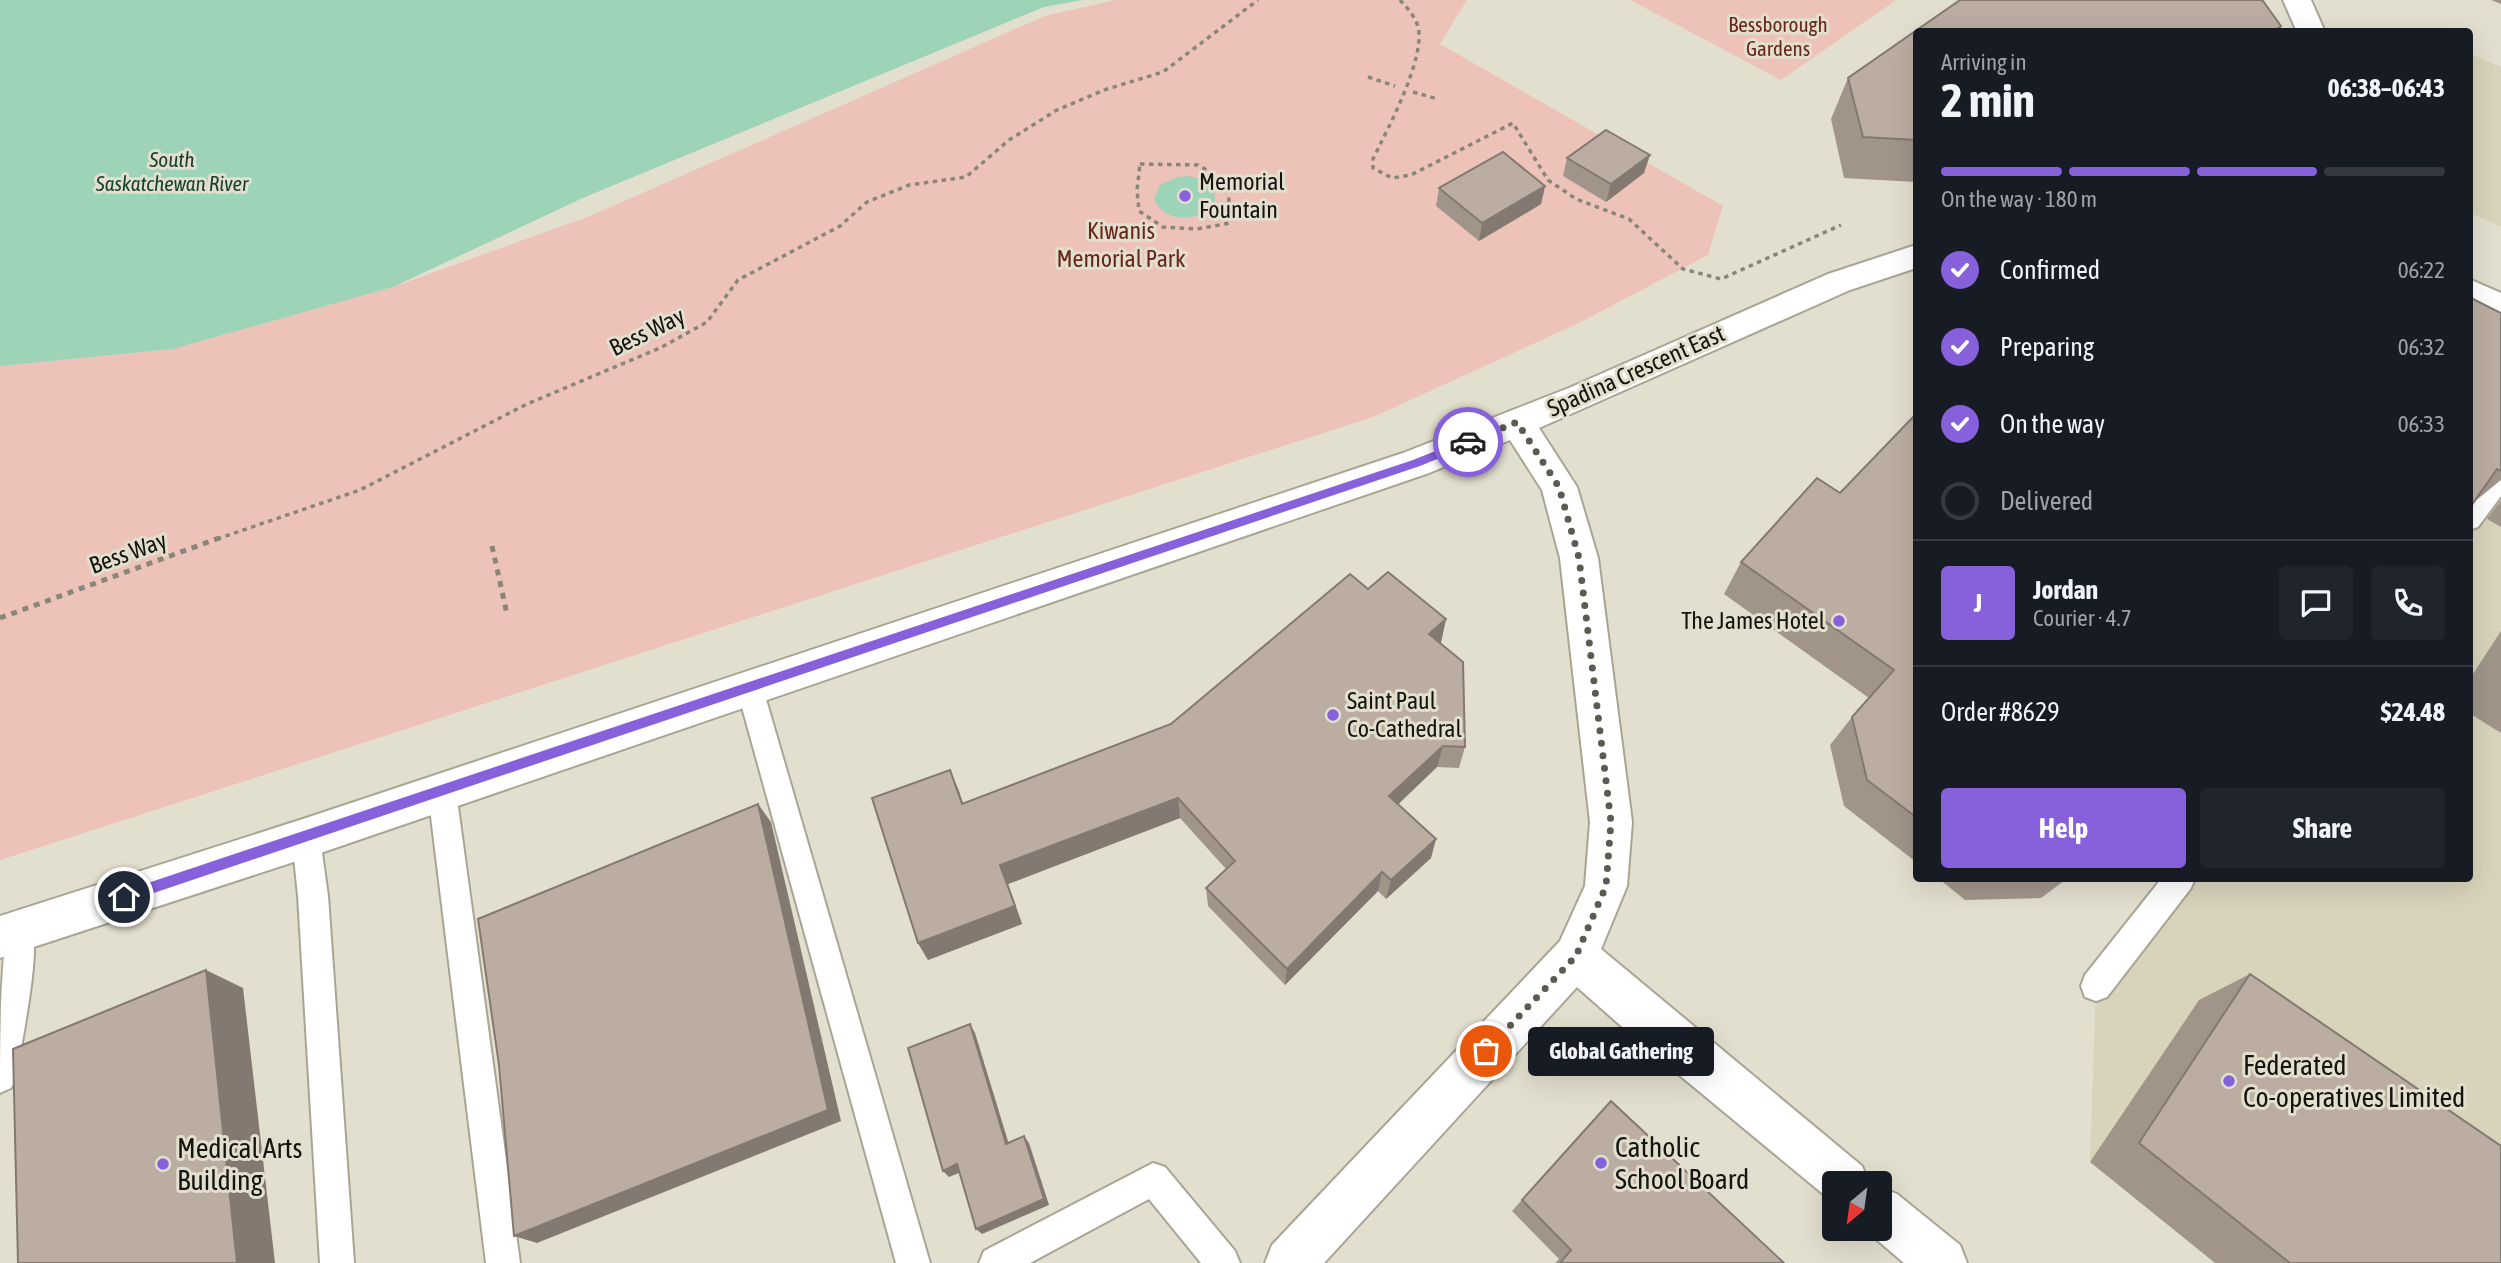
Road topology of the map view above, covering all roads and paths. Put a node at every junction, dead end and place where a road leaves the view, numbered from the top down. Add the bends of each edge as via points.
1 (1258, 0) edge
2 (1400, 0) edge
3 (2297, 0) edge
4 (2309, 28) edge
5 (1368, 77) dead end
6 (1395, 86) dead end
7 (1413, 92) dead end
8 (1438, 99) dead end
9 (1140, 164) joint
10 (1842, 225) dead end
11 (1913, 257) edge
12 (2473, 293) edge
13 (2501, 307) edge
14 (1517, 422) junction
15 (2501, 477) edge
16 (2473, 515) edge
17 (492, 546) dead end
18 (507, 614) dead end
19 (0, 618) edge
20 (750, 689) junction
21 (442, 792) junction
22 (306, 838) junction
23 (2178, 882) edge
24 (10, 934) edge
25 (1576, 956) junction
26 (2096, 986) dead end
27 (0, 1077) edge
28 (1831, 1171) edge
29 (1892, 1221) edge
30 (337, 1263) edge
31 (503, 1263) edge
32 (913, 1263) edge
33 (996, 1263) edge
34 (1223, 1263) edge
35 (1290, 1263) edge
36 (1941, 1263) edge

1 - 19 path, Bess Way via 1163,72 1057,110 1009,140 966,177 909,185 867,202 839,226 738,280 707,322 662,347 527,404 360,490
2 - 10 path via 1413,14 1419,36 1405,89 1373,159 1373,168 1392,178 1411,175 1513,123 1548,180 1576,199 1629,219 1683,269 1721,279
3 - 4 street
5 - 6 path
7 - 8 path
9 - 9 path via 1139,211 1163,227 1197,229 1230,223 1228,182 1198,165
11 - 14 street, Spadina Crescent East via 1827,287
12 - 13 street
14 - 20 street, Spadina Crescent East via 1416,463
14 - 25 street via 1559,487 1579,558 1611,822 1606,886
15 - 16 lane
17 - 18 path
20 - 21 street, Spadina Crescent East
20 - 32 lane
21 - 22 street, Spadina Crescent East
21 - 31 lane
22 - 24 street, Spadina Crescent East
22 - 30 lane
23 - 26 lane
24 - 27 lane via 14,995
25 - 28 street
25 - 35 street
29 - 36 street
33 - 34 lane via 1153,1179

